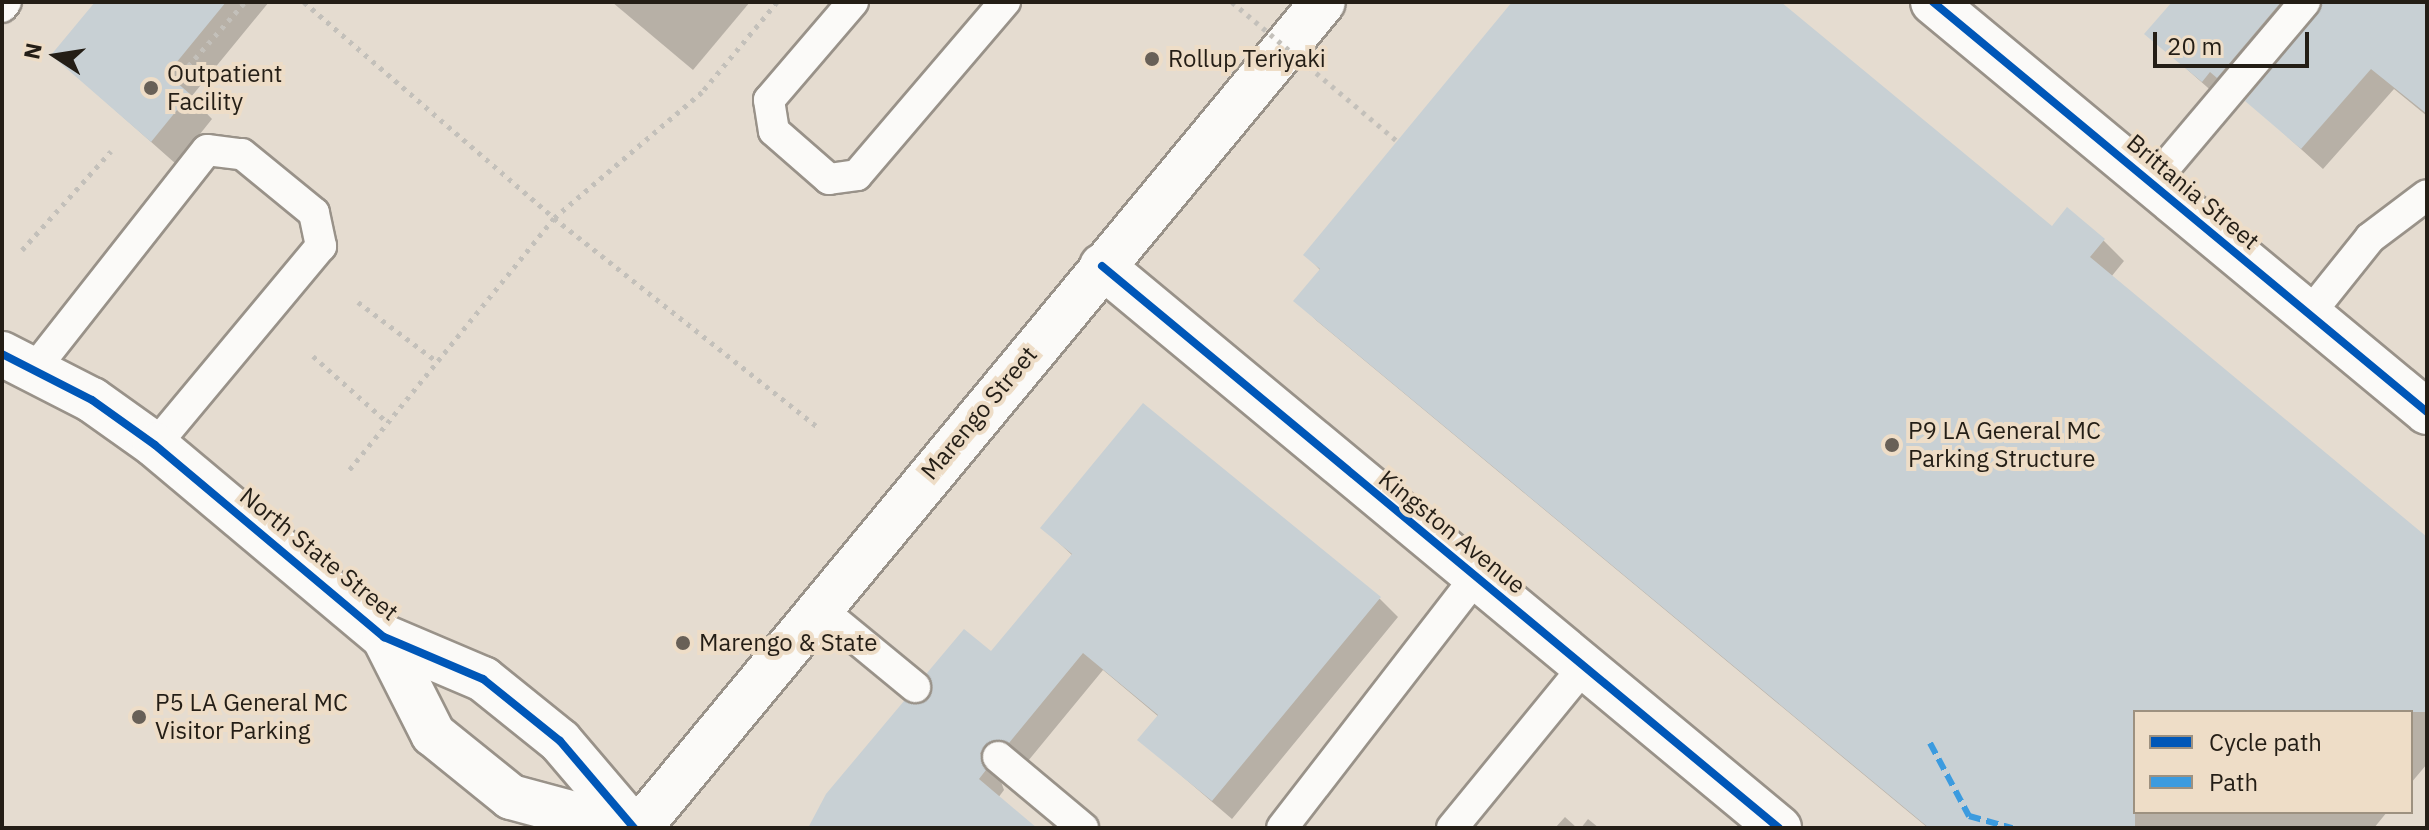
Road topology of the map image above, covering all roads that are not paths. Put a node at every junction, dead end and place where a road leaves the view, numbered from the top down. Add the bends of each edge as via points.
1 (6, 2) edge
2 (853, 2) edge
3 (1005, 2) edge
4 (1323, 2) edge
5 (2305, 2) edge
6 (1945, 6) edge
7 (2, 7) edge
8 (2152, 183) junction
9 (2427, 195) edge
10 (1102, 266) junction
11 (2310, 313) junction
12 (19, 361) edge
13 (2427, 412) edge
14 (155, 445) junction
15 (1475, 578) junction
16 (818, 607) junction
17 (384, 637) junction
18 (1584, 667) junction
19 (915, 687) dead end
20 (998, 757) dead end
21 (626, 828) edge
22 (637, 828) edge
23 (1083, 828) edge
24 (1282, 828) edge
25 (1452, 828) edge
26 (1779, 828) edge

1 - 7 lane
2 - 3 lane via 769,100 774,131 829,179 857,175
4 - 10 street, Marengo Street
5 - 8 lane
6 - 8 street, Brittania Street
8 - 11 street, Brittania Street
9 - 11 lane via 2370,238
10 - 15 street, Kingston Avenue
10 - 16 street, Marengo Street
11 - 13 street, Brittania Street
12 - 14 street, North State Street
12 - 14 lane via 207,150 242,154 314,213 321,246
14 - 17 street, North State Street
15 - 18 street, Kingston Avenue
15 - 24 lane
16 - 19 lane
16 - 22 street, Marengo Street
17 - 21 street, North State Street via 433,734 511,797
17 - 22 street, North State Street via 483,679 560,741
18 - 25 lane
18 - 26 street, Kingston Avenue
20 - 23 lane

